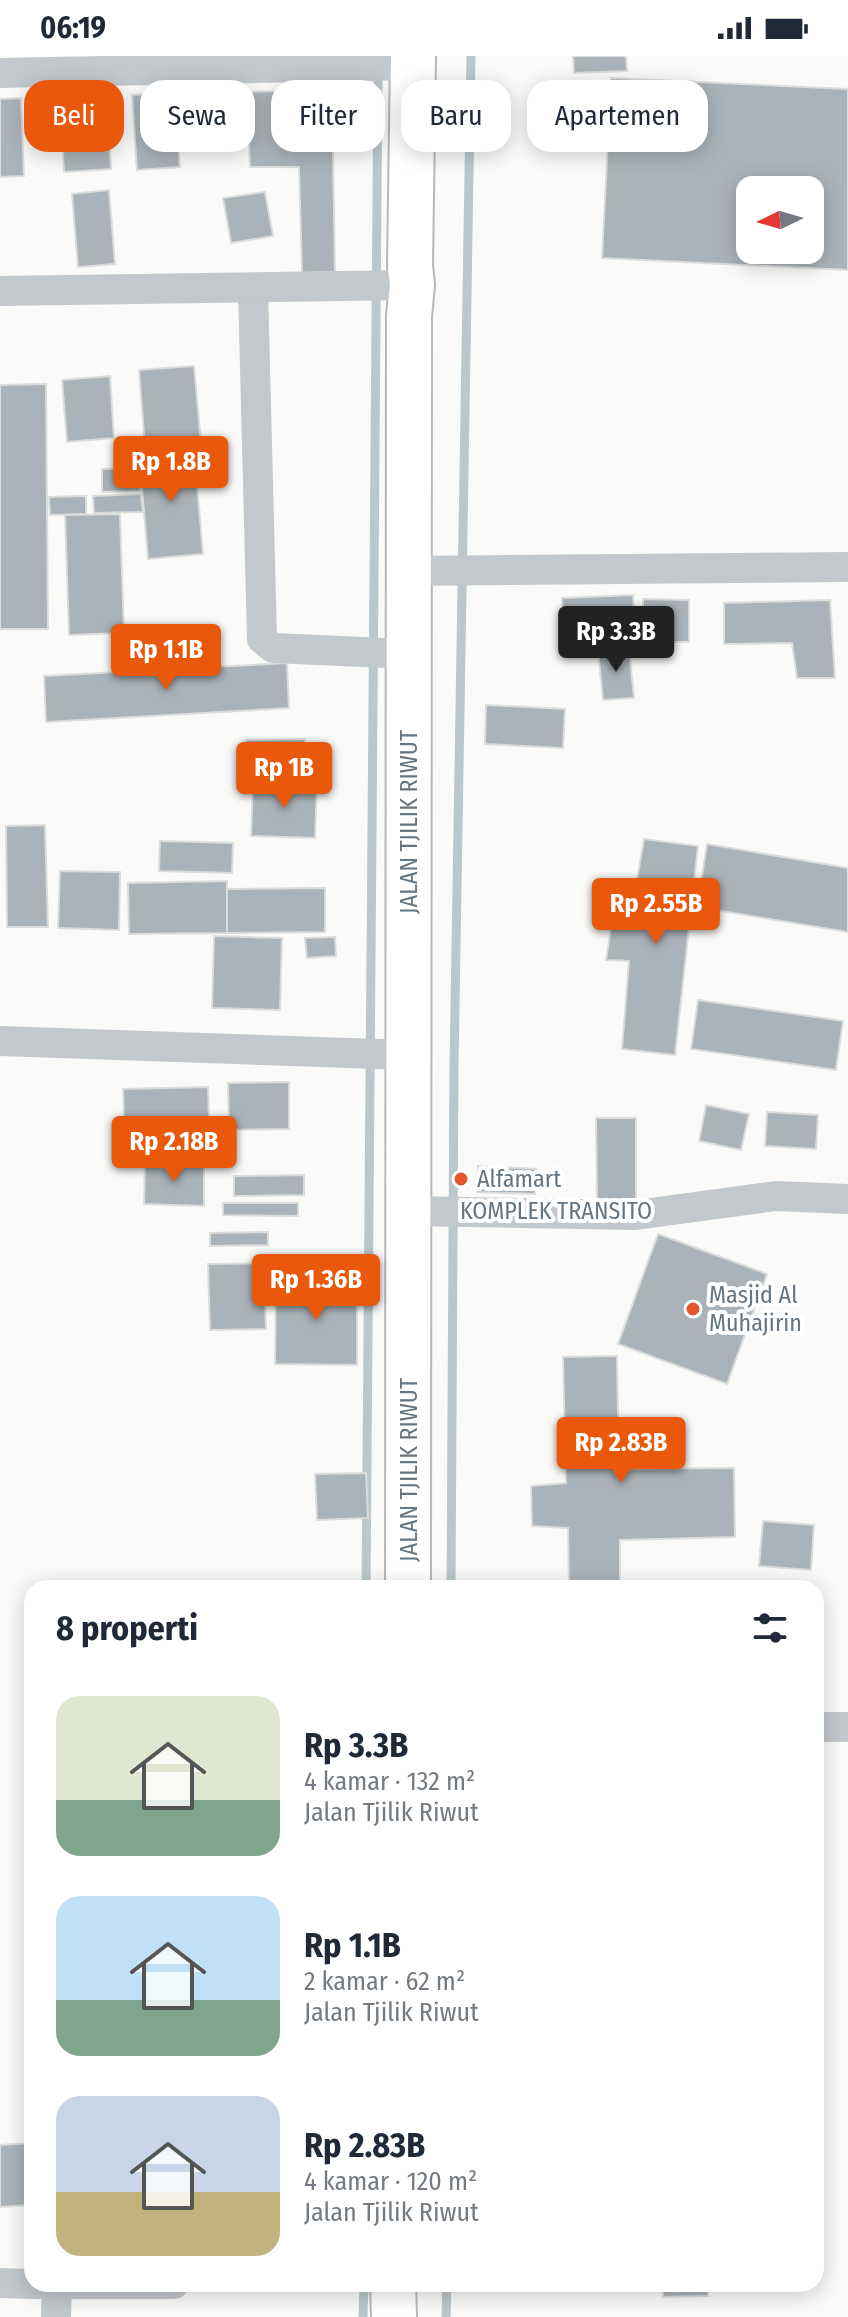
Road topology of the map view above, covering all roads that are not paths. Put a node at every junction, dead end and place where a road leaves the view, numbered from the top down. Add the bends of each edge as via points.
1 (413, 60) edge
2 (0, 73) edge
3 (412, 285) junction
4 (253, 289) junction
5 (0, 291) edge
6 (848, 567) edge
7 (409, 571) junction
8 (408, 654) junction
9 (0, 1041) edge
10 (408, 1055) junction
11 (848, 1199) edge
12 (407, 1211) junction
13 (408, 1580) edge
14 (824, 1727) edge
15 (848, 1727) edge
16 (0, 2283) edge
17 (24, 2284) edge
18 (57, 2292) edge
19 (393, 2292) edge
20 (56, 2317) edge
21 (394, 2317) edge

1 - 2 street
1 - 3 highway, JALAN TJILIK RIWUT
3 - 4 street
3 - 7 highway, JALAN TJILIK RIWUT
4 - 5 street
4 - 8 street via 262,639 273,648
6 - 7 street
7 - 8 highway, JALAN TJILIK RIWUT
8 - 10 highway, JALAN TJILIK RIWUT
9 - 10 street
10 - 12 highway, JALAN TJILIK RIWUT
11 - 12 street, KOMPLEK TRANSITO via 776,1196 636,1215
12 - 13 highway, JALAN TJILIK RIWUT
14 - 15 street
16 - 17 street
18 - 20 street
19 - 21 highway

